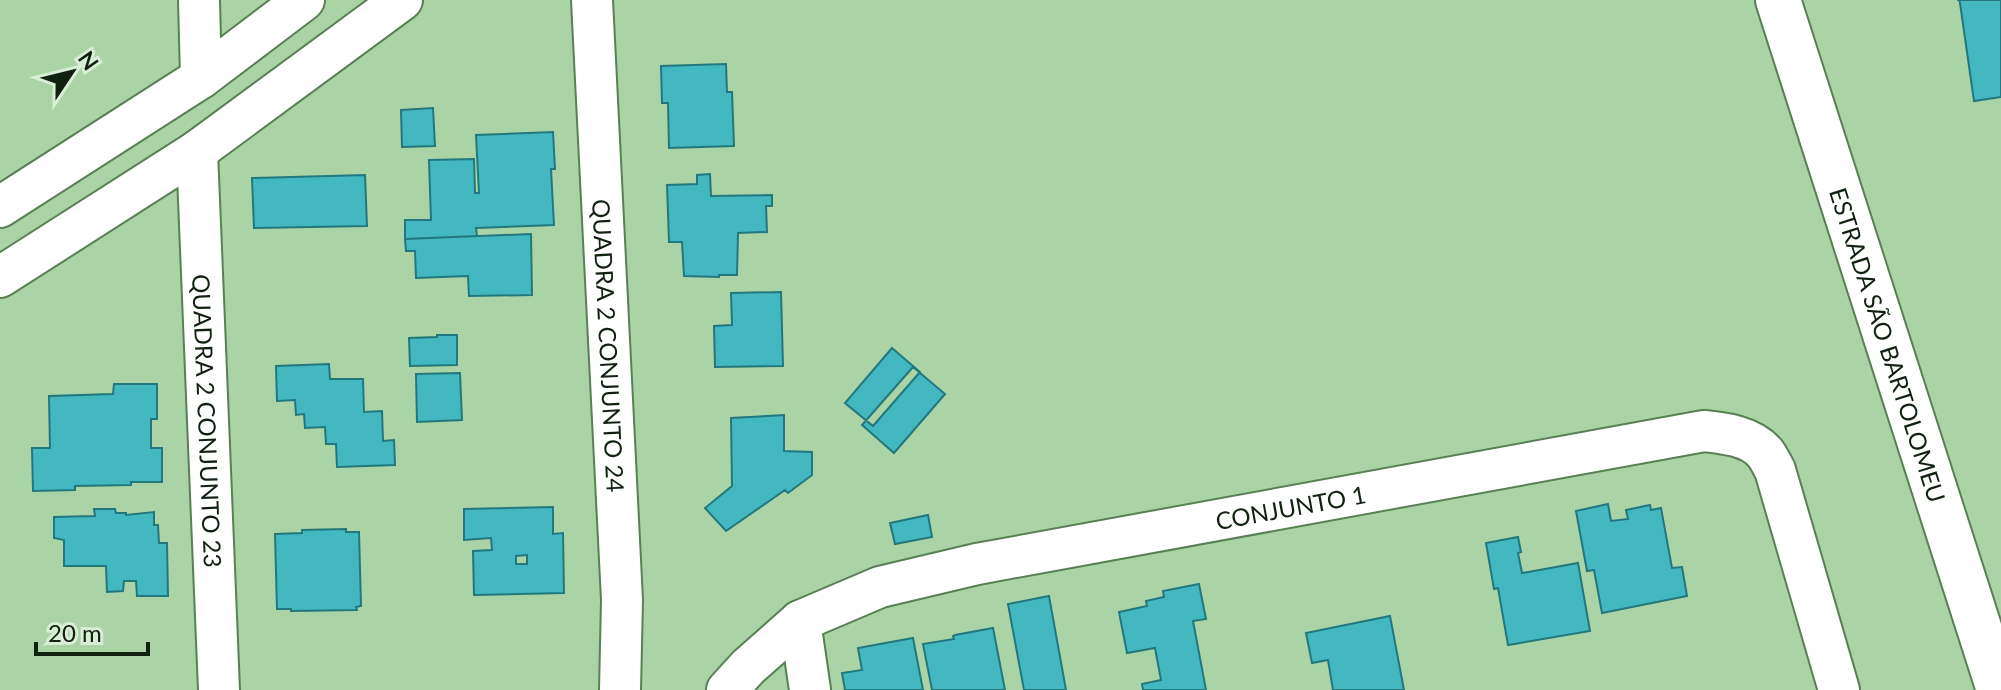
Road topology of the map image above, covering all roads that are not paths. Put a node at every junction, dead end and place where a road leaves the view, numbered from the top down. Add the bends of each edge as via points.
1 (199, 0) edge
2 (304, 0) edge
3 (402, 0) edge
4 (592, 0) edge
5 (1778, 0) edge
6 (201, 78) junction
7 (197, 151) junction
8 (0, 207) edge
9 (0, 277) edge
10 (800, 621) junction
11 (219, 690) edge
12 (620, 690) edge
13 (727, 690) edge
14 (810, 690) edge
15 (1839, 690) edge
16 (1999, 690) edge

1 - 6 street
2 - 6 street
3 - 7 street
4 - 12 street, QUADRA 2 CONJUNTO 24 via 622,600
5 - 16 street, ESTRADA SÃO BARTOLOMEU
6 - 8 street
7 - 9 street
7 - 11 street, QUADRA 2 CONJUNTO 23
10 - 13 street, CONJUNTO 1
10 - 14 street
10 - 15 street, CONJUNTO 1 via 880,587 977,564 1704,431 1749,441 1775,470

